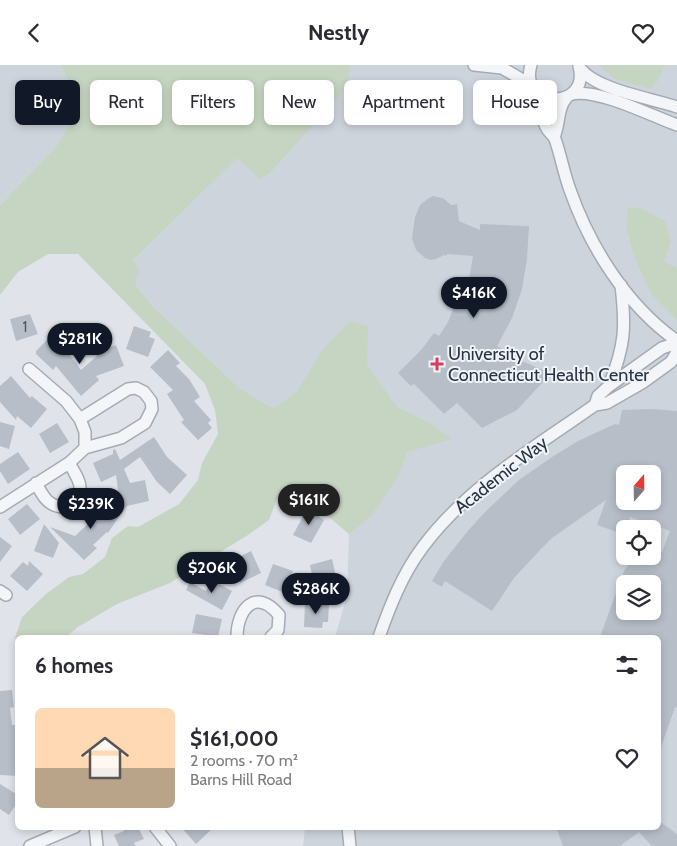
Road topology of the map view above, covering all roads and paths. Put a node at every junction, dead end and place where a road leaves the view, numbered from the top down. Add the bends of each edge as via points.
1 (474, 65) edge
2 (531, 65) edge
3 (505, 66) edge
4 (579, 66) edge
5 (523, 80) edge
6 (531, 80) edge
7 (569, 95) junction
8 (557, 98) edge
9 (673, 106) edge
10 (663, 120) junction
11 (545, 125) edge
12 (677, 125) edge
13 (554, 137) junction
14 (621, 284) junction
15 (677, 342) edge
16 (677, 352) edge
17 (29, 369) dead end
18 (609, 386) junction
19 (595, 405) junction
20 (80, 419) junction
21 (86, 448) junction
22 (69, 463) junction
23 (36, 483) junction
24 (1, 504) edge
25 (236, 635) edge
26 (273, 635) edge
27 (380, 635) edge
28 (68, 830) edge
29 (95, 830) edge
30 (157, 830) edge
31 (348, 830) edge
32 (57, 835) junction
33 (30, 846) edge
34 (61, 846) edge
35 (97, 846) edge
36 (170, 846) edge
37 (350, 846) edge

1 - 3 street
2 - 6 street
3 - 5 street
4 - 7 street via 580,81
4 - 9 street via 591,77 615,89
7 - 8 street
7 - 10 street via 581,93 600,97
7 - 13 street via 561,107
9 - 10 street
10 - 12 street
11 - 13 street
13 - 14 street via 580,217
14 - 15 street via 652,320
14 - 18 street, Academic Way via 624,339
15 - 18 street, Academic Way via 662,348
16 - 19 street, Academic Way via 672,362 642,383 610,402
17 - 20 street via 66,401
18 - 19 street, Academic Way via 598,396
19 - 27 street, Academic Way via 489,480 448,518 421,549 405,575
20 - 21 street
20 - 21 street via 128,389 144,392 151,401 152,409 145,423 121,438
21 - 22 street
22 - 23 street
22 - 23 street via 78,480 80,493 67,507 53,506 43,497
23 - 24 street
25 - 26 street via 242,611 256,602 272,607 279,615 278,630
28 - 32 street
29 - 35 street
30 - 36 street
31 - 37 street
32 - 33 street
32 - 34 street

